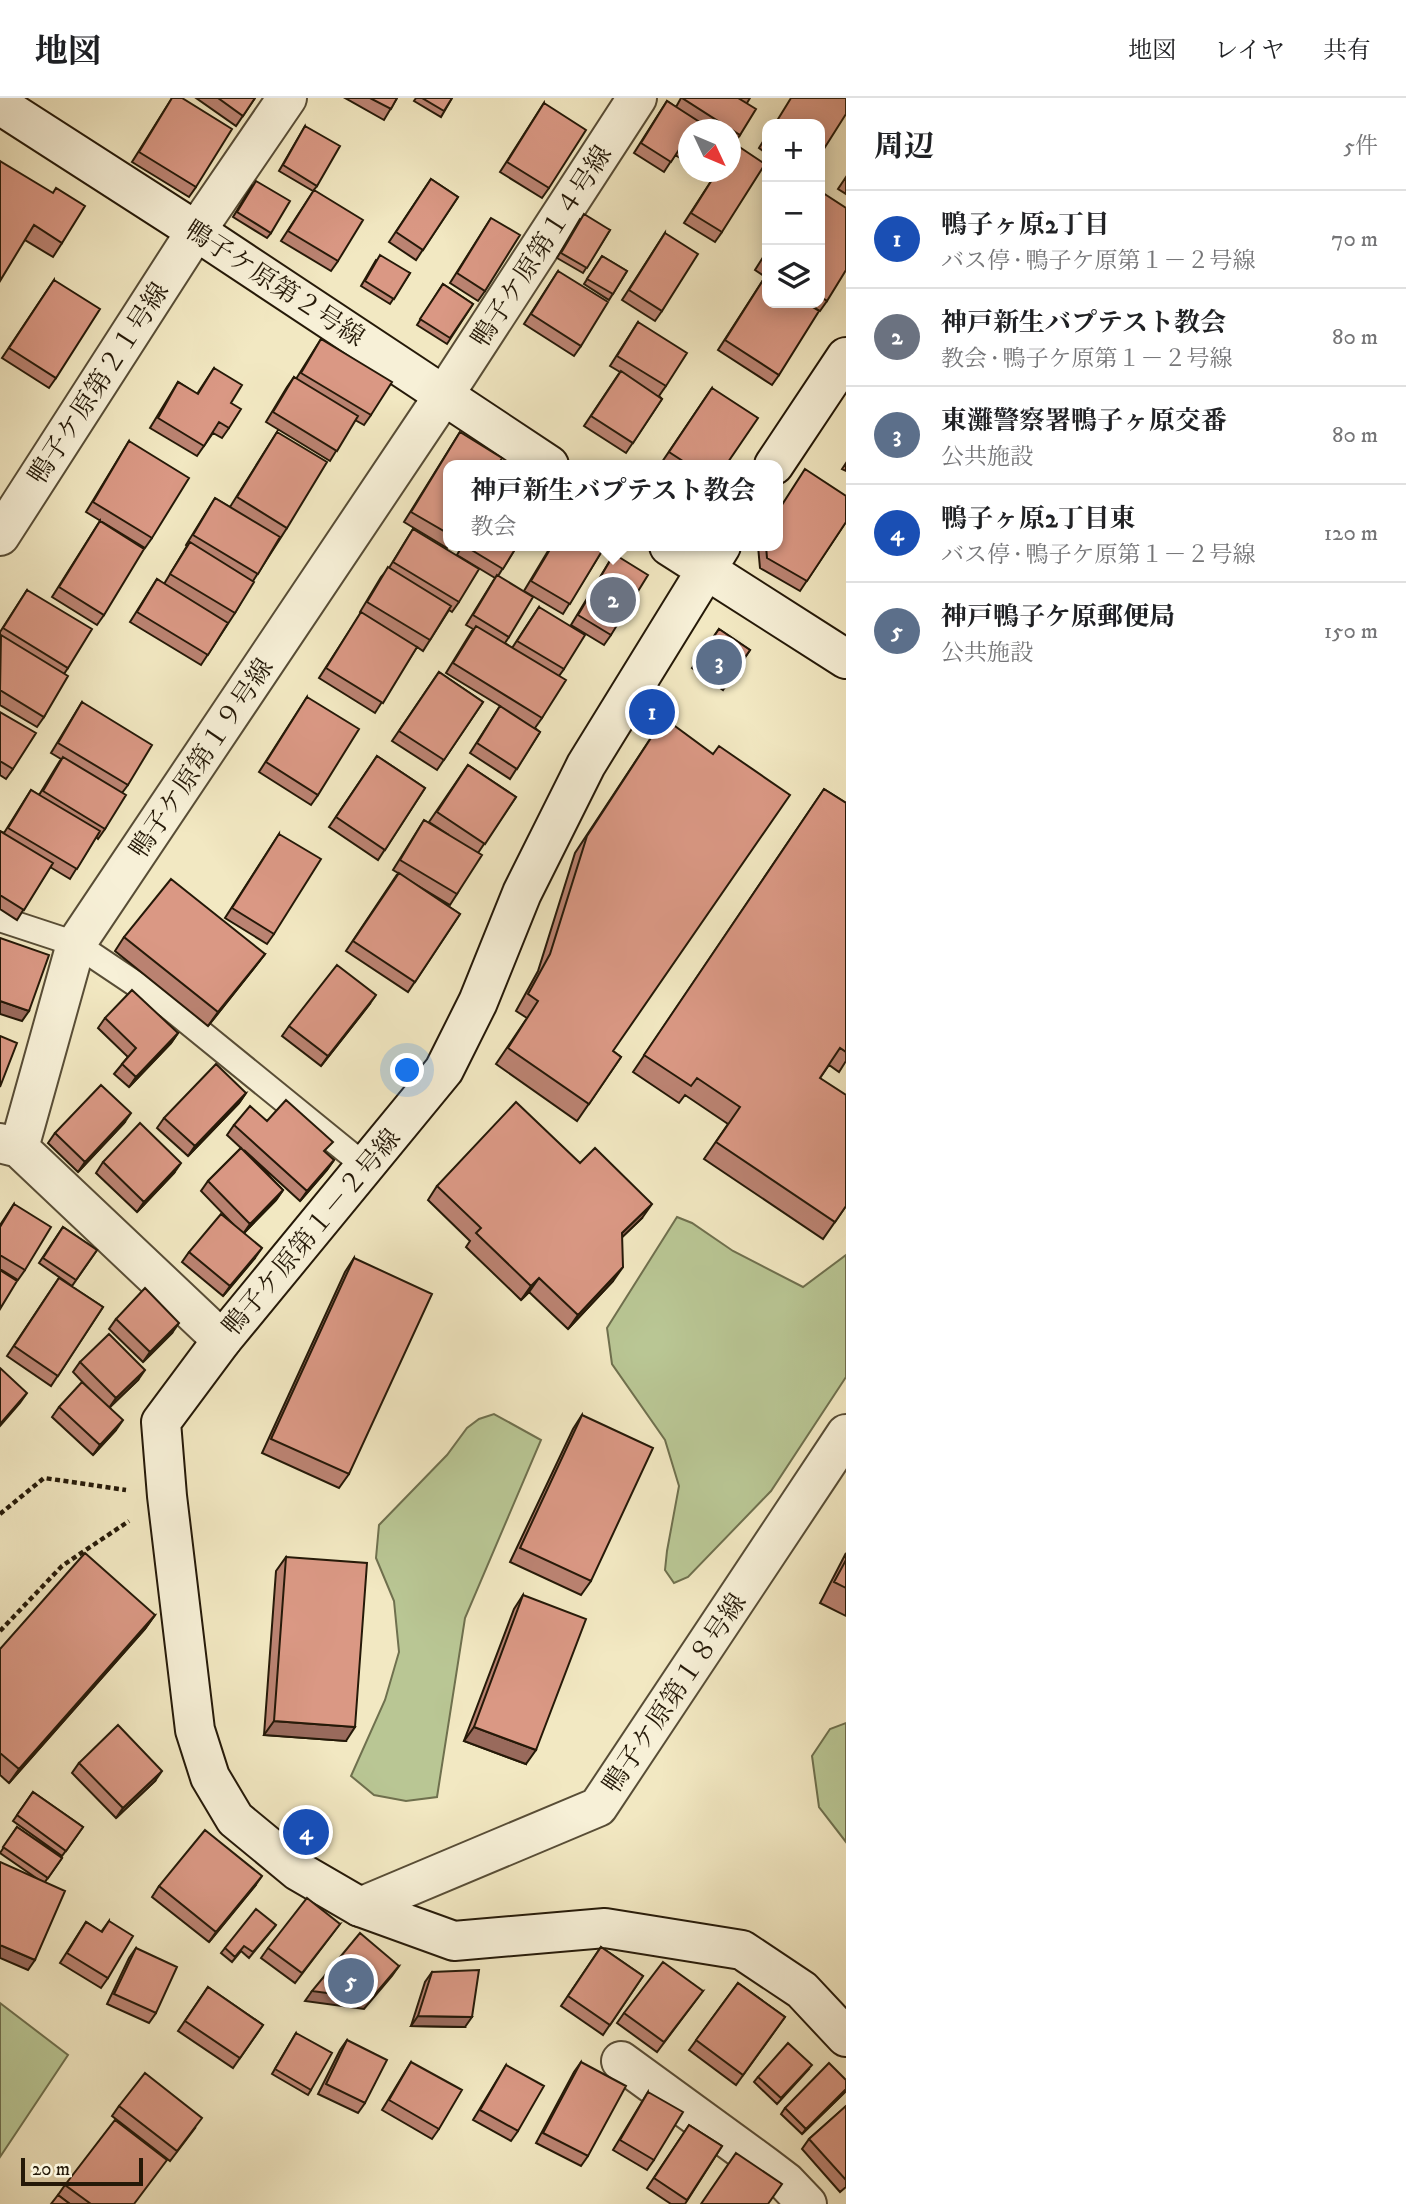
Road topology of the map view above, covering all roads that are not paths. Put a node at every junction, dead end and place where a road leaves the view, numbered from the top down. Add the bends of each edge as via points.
1 (287, 98) edge
2 (637, 98) edge
3 (0, 105) edge
4 (197, 231) junction
5 (846, 357) edge
6 (444, 395) junction
7 (542, 460) edge
8 (777, 460) edge
9 (0, 536) edge
10 (687, 551) edge
11 (713, 558) edge
12 (846, 659) edge
13 (0, 919) edge
14 (76, 944) junction
15 (9, 1145) edge
16 (365, 1166) junction
17 (222, 1340) junction
18 (846, 1434) edge
19 (360, 1907) junction
20 (846, 2036) edge
21 (621, 2061) dead end
22 (807, 2204) edge

1 - 4 street, 鴨子ケ原第２１号線
2 - 6 street, 鴨子ケ原第１４号線
3 - 4 street, 鴨子ケ原第２号線
4 - 6 street, 鴨子ケ原第２号線
4 - 9 street, 鴨子ケ原第２１号線
5 - 8 street
6 - 7 street, 鴨子ケ原第２号線
6 - 14 street, 鴨子ケ原第１９号線
10 - 11 street
11 - 12 street
11 - 16 street, 鴨子ケ原第１－２号線 via 586,765 522,893 478,1002 444,1070
13 - 14 lane
14 - 15 street, 鴨子ケ原第１９号線
14 - 16 lane via 167,1005
15 - 17 street
16 - 17 street, 鴨子ケ原第１－２号線
17 - 19 street, 鴨子ケ原第１－２号線 via 161,1422 195,1730 210,1777 235,1819 298,1871
18 - 19 street, 鴨子ケ原第１８号線 via 598,1807
19 - 20 street, 鴨子ケ原第１－２号線 via 454,1941 605,1928 742,1950 802,1990
21 - 22 street via 786,2182

